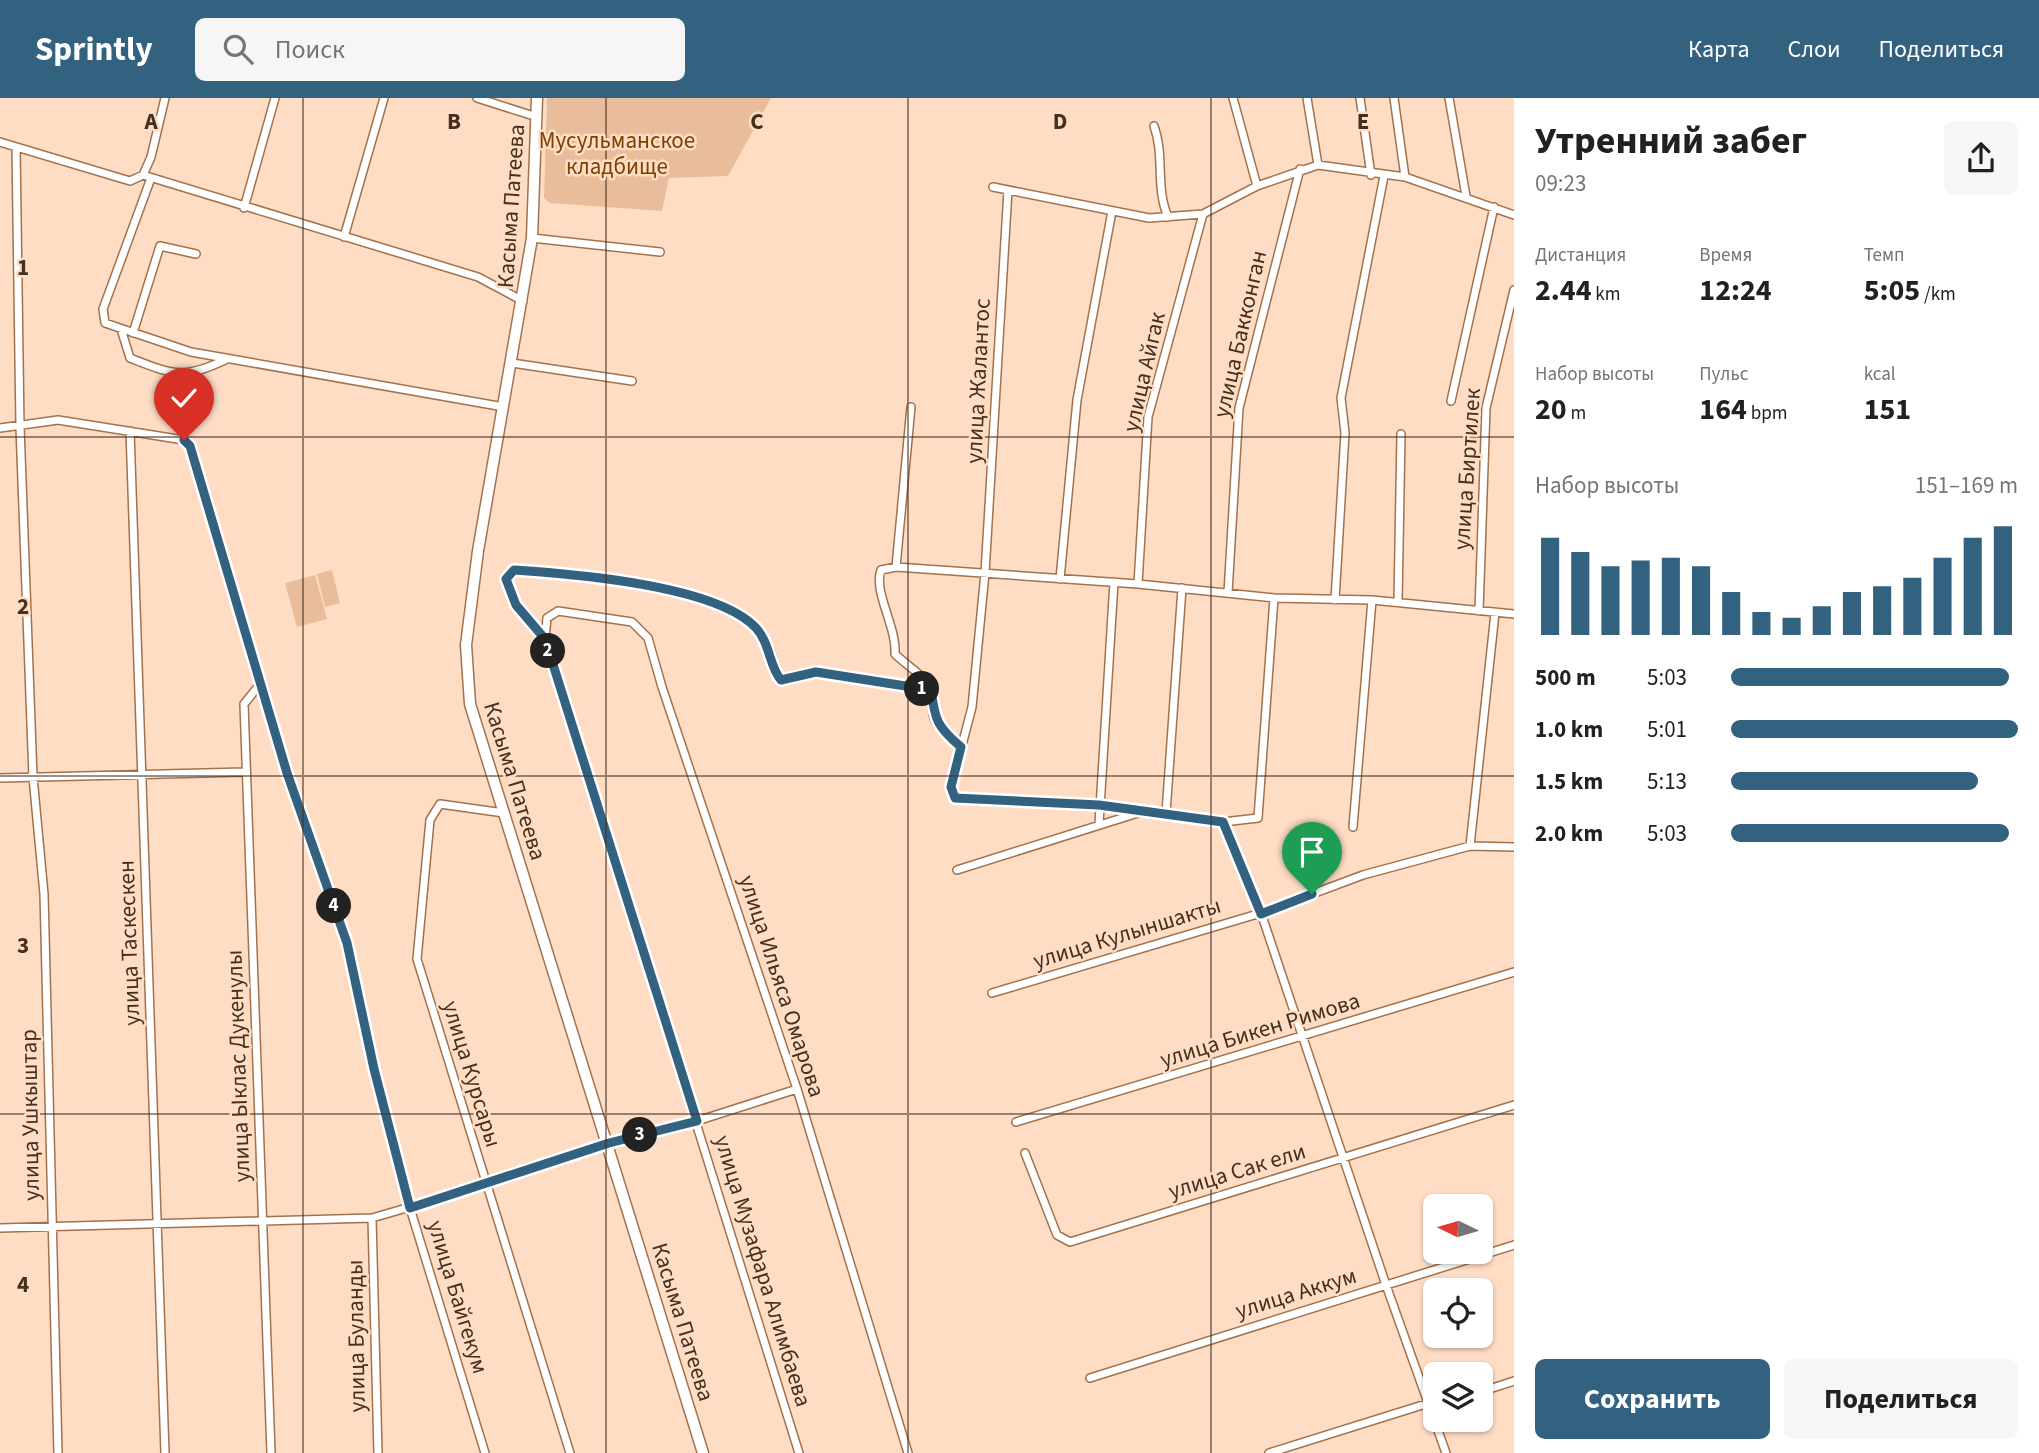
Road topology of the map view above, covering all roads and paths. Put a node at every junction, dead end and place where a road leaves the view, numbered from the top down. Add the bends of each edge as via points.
1 (165, 98) edge
2 (275, 98) edge
3 (384, 98) edge
4 (477, 98) edge
5 (537, 98) edge
6 (1233, 98) edge
7 (1307, 98) edge
8 (1360, 98) edge
9 (1394, 98) edge
10 (1449, 98) edge
11 (537, 117) junction
12 (1154, 126) dead end
13 (0, 142) edge
14 (16, 147) junction
15 (1318, 165) junction
16 (1300, 169) junction
17 (1371, 174) junction
18 (147, 176) junction
19 (1384, 176) junction
20 (1405, 177) junction
21 (1257, 186) junction
22 (993, 187) dead end
23 (1007, 190) junction
24 (1466, 196) junction
25 (1494, 207) junction
26 (244, 208) junction
27 (1112, 211) junction
28 (1203, 214) junction
29 (1514, 215) edge
30 (1168, 217) junction
31 (344, 237) junction
32 (532, 238) junction
33 (660, 252) dead end
34 (196, 254) dead end
35 (1514, 290) edge
36 (523, 301) junction
37 (121, 329) junction
38 (133, 333) junction
39 (228, 359) junction
40 (512, 363) junction
41 (632, 381) dead end
42 (1451, 401) dead end
43 (504, 407) junction
44 (911, 407) dead end
45 (20, 427) junction
46 (0, 428) edge
47 (130, 431) junction
48 (1401, 434) dead end
49 (896, 567) junction
50 (985, 573) junction
51 (1060, 579) junction
52 (1114, 582) junction
53 (1138, 584) junction
54 (1182, 588) junction
55 (1228, 593) junction
56 (1274, 598) junction
57 (1335, 600) junction
58 (1372, 600) junction
59 (1398, 602) junction
60 (1479, 611) junction
61 (1495, 613) junction
62 (1514, 614) edge
63 (547, 618) joint
64 (545, 639) junction
65 (261, 683) junction
66 (931, 690) junction
67 (961, 747) junction
68 (245, 772) junction
69 (142, 775) junction
70 (33, 777) junction
71 (0, 778) edge
72 (1099, 805) junction
73 (504, 813) junction
74 (1138, 813) junction
75 (1166, 813) junction
76 (1223, 822) junction
77 (1099, 824) junction
78 (1353, 827) dead end
79 (1470, 846) junction
80 (1514, 847) edge
81 (957, 870) dead end
82 (1261, 914) junction
83 (1514, 972) edge
84 (992, 993) dead end
85 (1304, 1037) junction
86 (797, 1089) junction
87 (1514, 1105) edge
88 (697, 1121) junction
89 (1016, 1122) dead end
90 (609, 1143) junction
91 (1025, 1153) dead end
92 (1343, 1158) junction
93 (486, 1185) junction
94 (410, 1208) junction
95 (372, 1218) junction
96 (264, 1221) junction
97 (159, 1224) junction
98 (51, 1227) junction
99 (0, 1228) edge
100 (1514, 1245) edge
101 (1386, 1285) junction
102 (1090, 1378) dead end
103 (1514, 1381) edge
104 (1423, 1382) edge
105 (1493, 1388) edge
106 (1423, 1409) edge
107 (1440, 1432) edge
108 (58, 1453) edge
109 (164, 1453) edge
110 (271, 1453) edge
111 (378, 1453) edge
112 (485, 1453) edge
113 (570, 1453) edge
114 (703, 1453) edge
115 (799, 1453) edge
116 (908, 1453) edge
117 (1269, 1453) edge
118 (1446, 1453) edge

1 - 18 street
2 - 26 street
3 - 31 street
4 - 11 street
5 - 11 main road, Касыма Патеева
6 - 21 street
7 - 15 street
8 - 17 street
9 - 20 street
10 - 24 street
11 - 32 main road, Касыма Патеева
12 - 30 street via 1159,141 1160,200
13 - 14 street
14 - 18 street via 130,181
14 - 45 street, улица Ушкыштар
15 - 16 street
15 - 17 street
16 - 21 street
16 - 55 street, улица Бакконган via 1239,408
17 - 19 street
18 - 26 street
18 - 37 street via 103,309 105,323
19 - 20 street
19 - 57 street via 1341,398 1345,433
20 - 24 street
21 - 28 street
22 - 23 street
23 - 27 street
23 - 50 street, улица Жалантос
24 - 25 street
25 - 29 street
25 - 42 street
26 - 31 street
27 - 30 street
27 - 51 street via 1077,400
28 - 30 street
28 - 53 street, улица Айгак via 1149,417
31 - 36 street via 478,277
32 - 33 street
32 - 36 main road, Касыма Патеева
34 - 38 street via 160,246
35 - 60 street, улица Биртилек via 1486,408
36 - 40 main road, Касыма Патеева
37 - 38 street
37 - 39 street via 130,358 169,373 197,374
38 - 39 street
39 - 43 street
40 - 41 street
40 - 43 main road, Касыма Патеева
43 - 73 main road, Касыма Патеева via 466,645 470,704
44 - 49 street
45 - 46 street
45 - 47 street via 58,420
45 - 70 street, улица Ушкыштар
47 - 65 street, улица Байгекум via 184,440 190,446
47 - 69 street, улица Таскескен
48 - 59 street
49 - 50 street
49 - 66 street via 881,570 877,580 896,638 895,654 924,678
50 - 51 street
50 - 67 street, улица Жалантос via 972,707
51 - 52 street
52 - 53 street
52 - 72 street
53 - 54 street
54 - 55 street
54 - 75 street
55 - 56 street
56 - 57 street
56 - 76 street via 1258,818
57 - 58 street
58 - 59 street
58 - 78 street
59 - 60 street
60 - 61 street
61 - 62 street
61 - 79 street
63 - 64 street, улица Музафара Алимбаева
63 - 86 street, улица Ильяса Омарова via 558,611 614,618 632,622 648,638
64 - 66 street via 516,605 506,579 509,573 605,580 733,609 757,629 781,680 816,672
64 - 88 street, улица Музафара Алимбаева
65 - 68 street, улица Ыклас Дукенулы via 244,704
65 - 94 street, улица Байгекум via 287,773 347,943
66 - 67 street via 934,718
67 - 72 street, улица Жалантос via 951,787 955,798
68 - 69 street
68 - 96 street, улица Ыклас Дукенулы
69 - 70 street
69 - 97 street, улица Таскескен
70 - 71 street
70 - 98 street, улица Ушкыштар via 44,894
72 - 74 street
72 - 77 street
73 - 90 main road, Касыма Патеева
73 - 93 street, улица Курсары via 440,804 430,821 417,959
74 - 75 street
74 - 77 street
75 - 76 street
76 - 82 street
77 - 81 street
79 - 80 street, улица Кулыншакты
79 - 82 street, улица Кулыншакты via 1363,875
82 - 84 street, улица Кулыншакты
82 - 85 street
83 - 85 street, улица Бикен Римова
85 - 89 street, улица Бикен Римова
85 - 92 street
86 - 88 street
86 - 116 street, улица Ильяса Омарова
87 - 92 street, улица Сак ели
88 - 90 street
88 - 115 street, улица Музафара Алимбаева
90 - 93 street
90 - 114 main road, Касыма Патеева
91 - 92 street, улица Сак ели via 1057,1235 1070,1242
92 - 101 street
93 - 94 street
93 - 113 street, улица Курсары
94 - 95 street
94 - 112 street, улица Байгекум
95 - 96 street
95 - 111 street, улица Буланды
96 - 97 street
96 - 110 street, улица Ыклас Дукенулы
97 - 98 street
97 - 109 street, улица Таскескен
98 - 99 street
98 - 108 street, улица Ушкыштар
100 - 101 street, улица Аккум
101 - 102 street, улица Аккум
101 - 104 street
103 - 105 street
106 - 117 street
107 - 118 street

